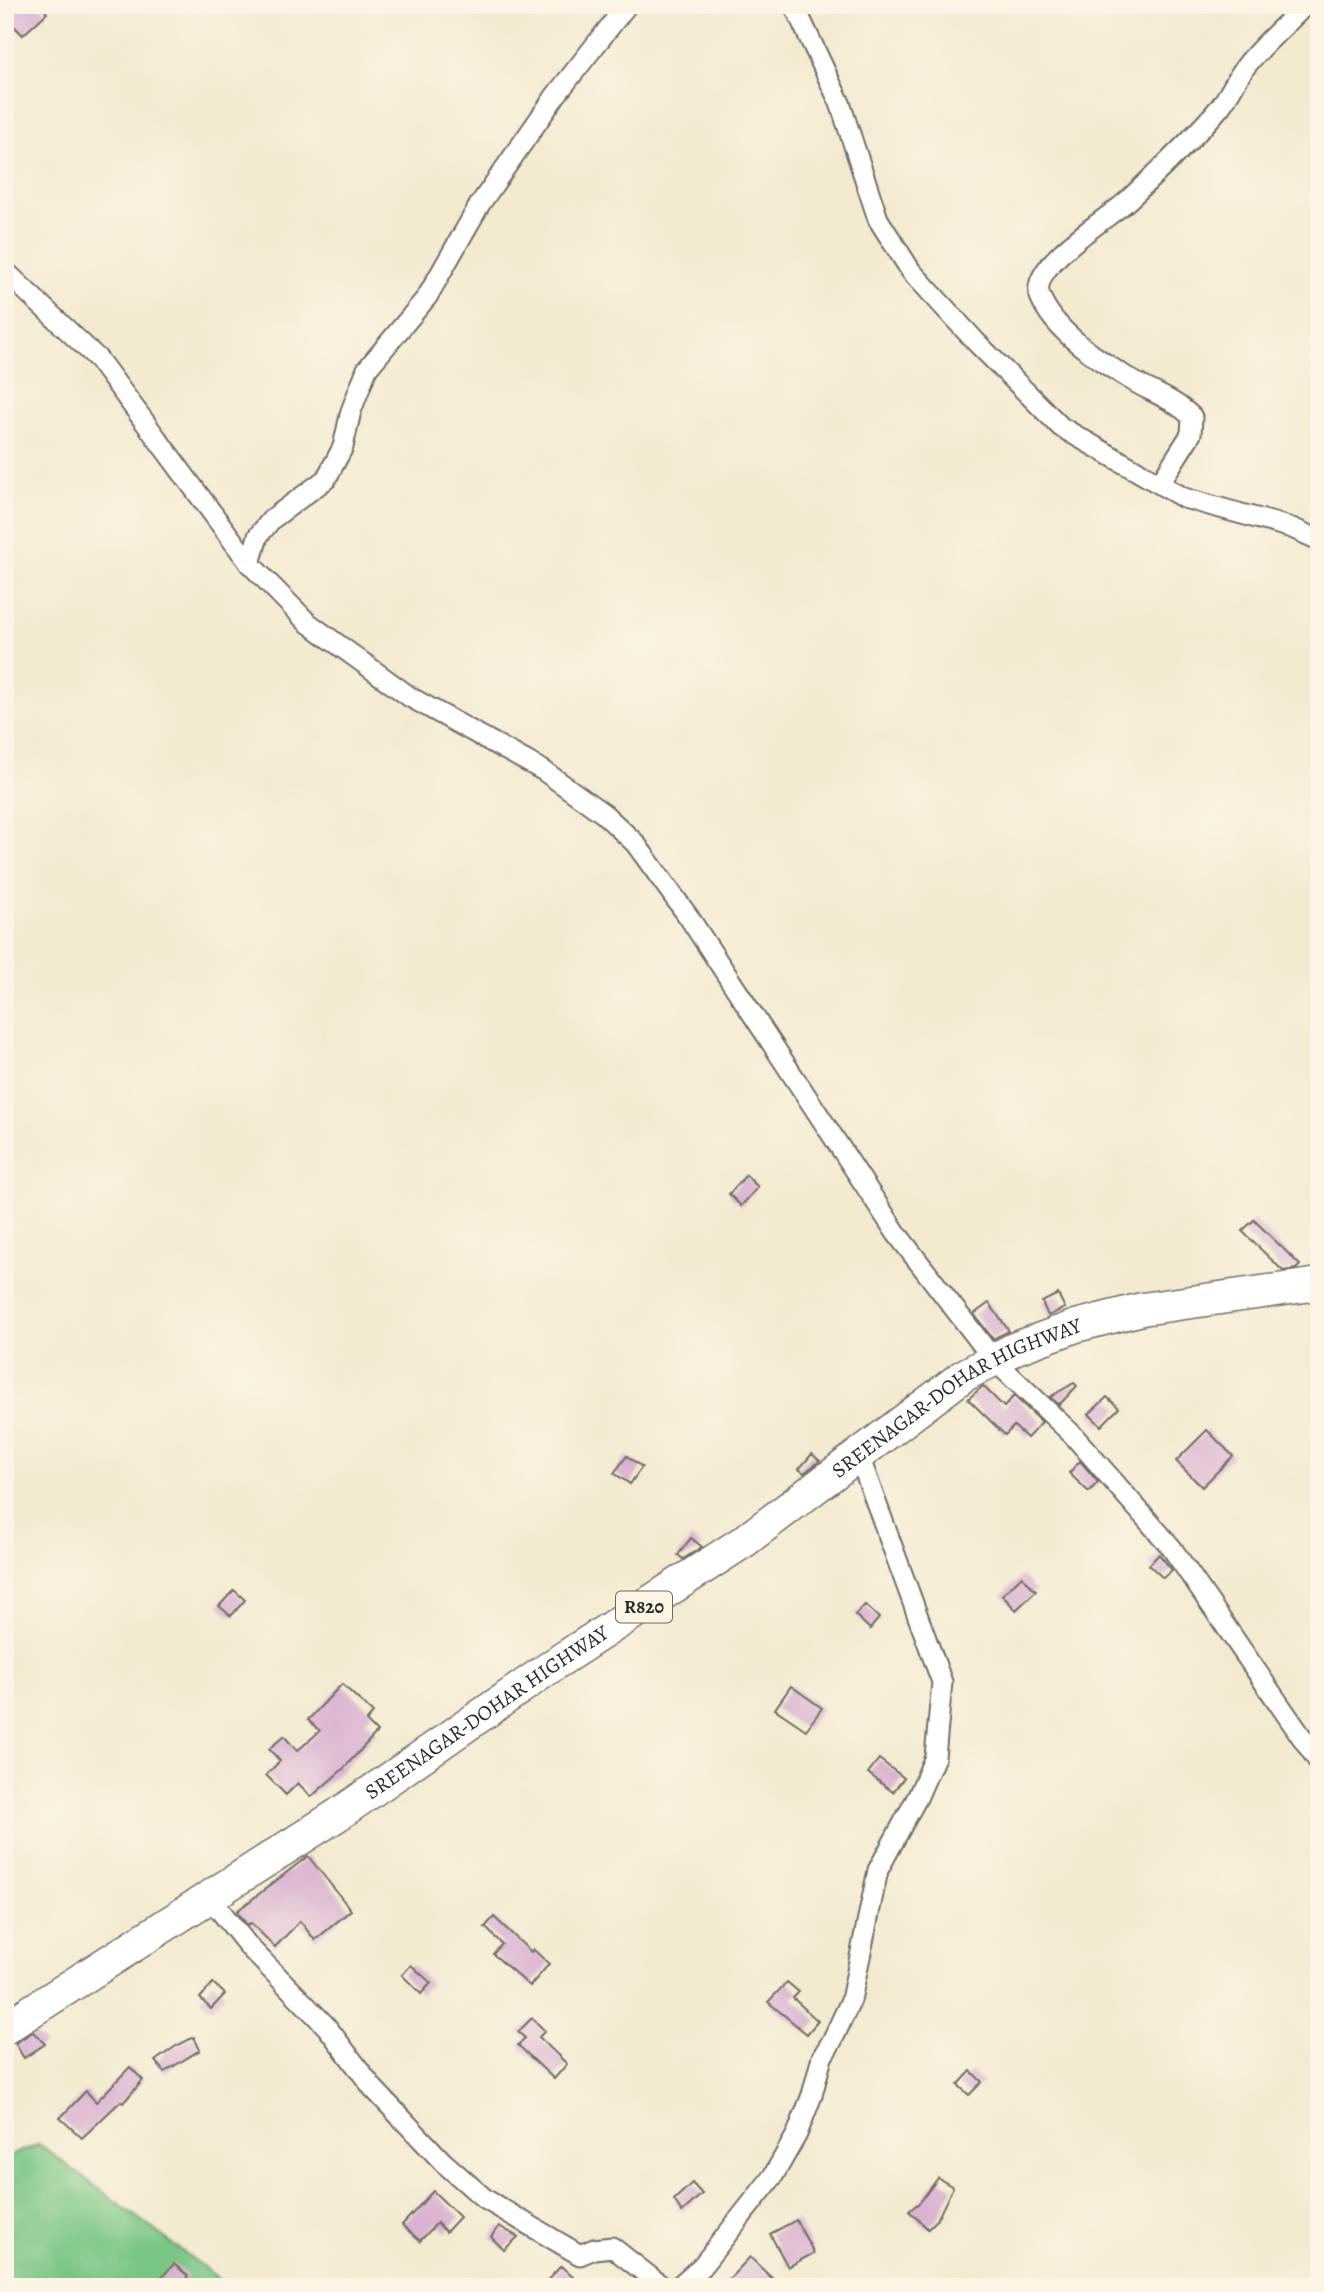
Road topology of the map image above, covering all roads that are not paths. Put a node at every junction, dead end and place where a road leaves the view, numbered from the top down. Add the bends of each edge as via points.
1 (627, 5) edge
2 (794, 5) edge
3 (1306, 5) edge
4 (5, 271) edge
5 (1160, 483) junction
6 (1319, 540) edge
7 (250, 565) junction
8 (1319, 1284) edge
9 (994, 1360) junction
10 (859, 1456) junction
11 (1319, 1762) edge
12 (210, 1898) junction
13 (5, 2028) edge
14 (663, 2287) edge
15 (678, 2287) edge

1 - 7 street via 556,95 480,204 427,297 367,369 343,447 326,478 272,519 258,536
2 - 5 street via 840,103 878,219 911,271 1061,427
3 - 5 street via 1246,66 1220,106 1124,204 1095,224 1039,280 1039,294 1055,321 1092,354 1181,406 1192,418 1191,434
4 - 7 street via 98,359
5 - 6 street via 1184,498
7 - 9 street via 307,622 410,697 544,771 604,814 635,843 897,1234
8 - 9 main road, SREENAGAR-DOHAR HIGHWAY / R820 via 1142,1309 1076,1326
9 - 10 main road, SREENAGAR-DOHAR HIGHWAY / R820 via 964,1376
9 - 11 street via 1073,1435 1171,1547
10 - 12 main road, SREENAGAR-DOHAR HIGHWAY / R820 via 746,1540
10 - 15 street via 943,1682 935,1757 878,1870 851,2000 822,2057 797,2134 773,2176 702,2266
12 - 13 main road, SREENAGAR-DOHAR HIGHWAY / R820
12 - 14 street via 250,1948 327,2027 373,2088 485,2199 580,2255 612,2246

